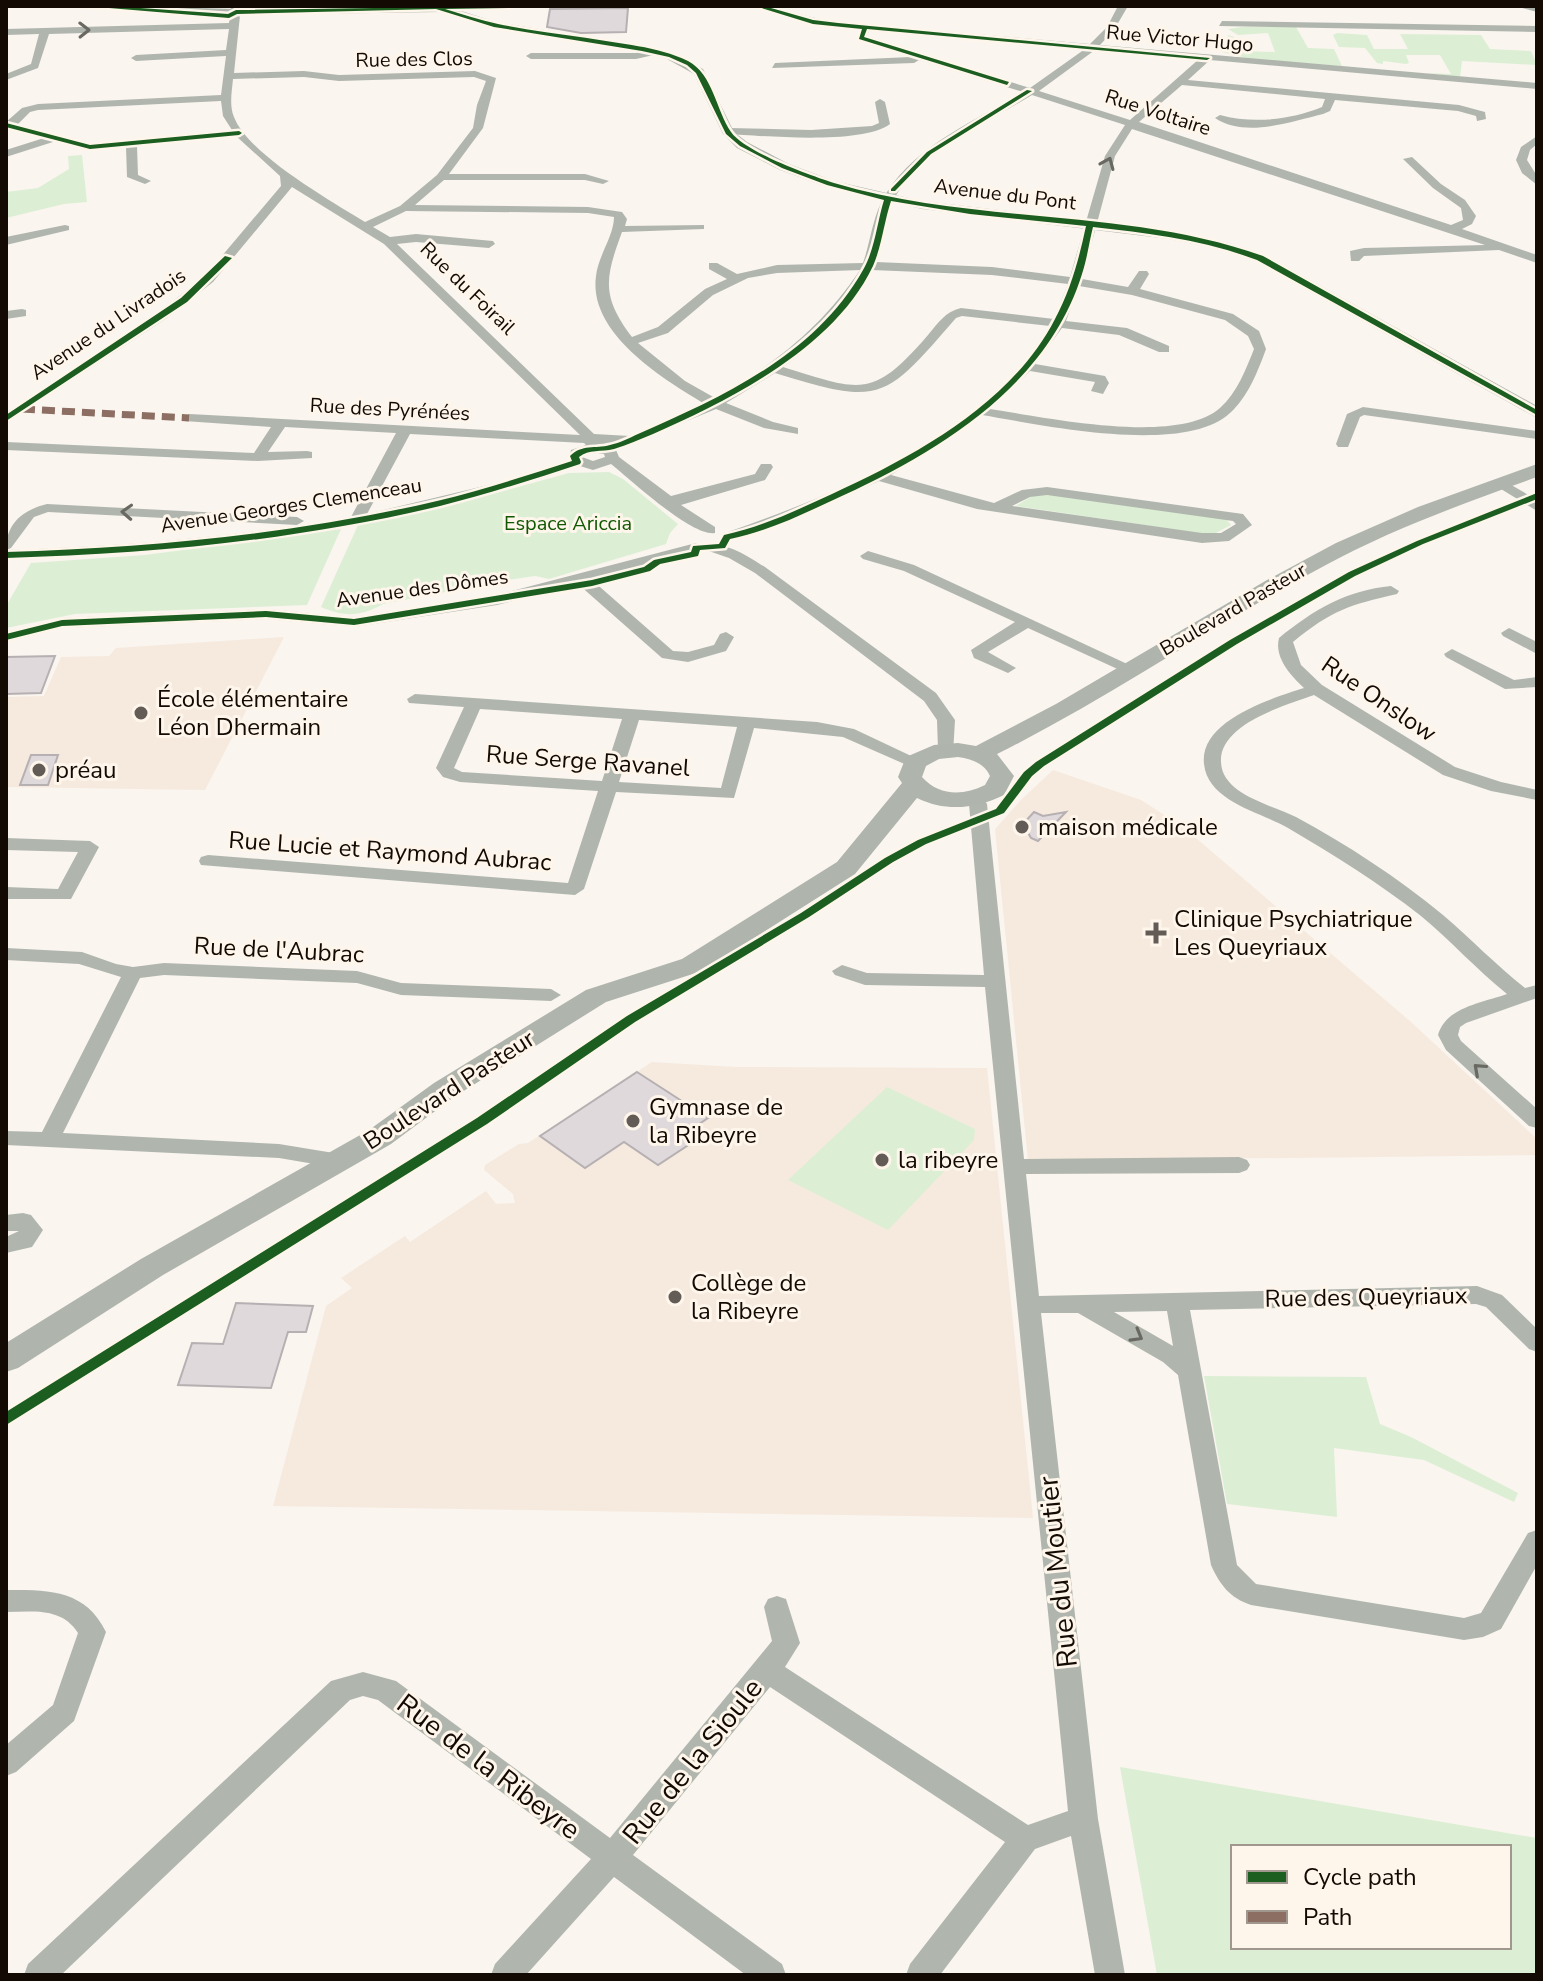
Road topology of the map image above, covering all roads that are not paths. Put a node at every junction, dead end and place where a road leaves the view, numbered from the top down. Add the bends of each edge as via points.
1 (132, 6) edge
2 (508, 6) edge
3 (758, 6) edge
4 (1123, 6) edge
5 (1525, 6) edge
6 (437, 7) edge
7 (236, 9) edge
8 (1537, 9) edge
9 (1222, 24) dead end
10 (236, 26) junction
11 (865, 28) junction
12 (1537, 29) edge
13 (45, 31) junction
14 (6, 32) edge
15 (1092, 48) junction
16 (655, 52) junction
17 (233, 53) junction
18 (531, 56) dead end
19 (136, 58) dead end
20 (926, 58) junction
21 (1207, 58) junction
22 (775, 66) dead end
23 (230, 76) junction
24 (6, 77) edge
25 (1179, 82) junction
26 (1537, 86) edge
27 (1029, 91) junction
28 (1331, 97) junction
29 (226, 98) junction
30 (880, 102) dead end
31 (1220, 118) dead end
32 (1481, 119) dead end
33 (11, 123) edge
34 (1133, 123) junction
35 (728, 131) junction
36 (1157, 131) junction
37 (239, 133) junction
38 (1125, 133) junction
39 (53, 139) junction
40 (1537, 139) edge
41 (131, 143) junction
42 (6, 154) edge
43 (1408, 159) dead end
44 (441, 177) junction
45 (145, 181) dead end
46 (603, 181) dead end
47 (283, 182) junction
48 (1537, 182) edge
49 (888, 199) junction
50 (404, 208) junction
51 (1090, 224) junction
52 (366, 226) junction
53 (700, 227) dead end
54 (65, 228) dead end
55 (1454, 228) junction
56 (618, 229) junction
57 (6, 241) edge
58 (388, 241) junction
59 (489, 244) dead end
60 (1503, 247) junction
61 (1355, 258) dead end
62 (1537, 259) edge
63 (713, 266) dead end
64 (868, 267) junction
65 (1143, 274) dead end
66 (734, 278) junction
67 (1075, 281) junction
68 (1133, 291) junction
69 (22, 313) dead end
70 (6, 315) edge
71 (1059, 323) junction
72 (630, 342) junction
73 (1164, 349) dead end
74 (1028, 367) junction
75 (772, 368) junction
76 (1098, 391) dead end
77 (714, 403) junction
78 (12, 408) edge
79 (980, 411) junction
80 (1537, 413) edge
81 (189, 418) dead end
82 (6, 419) edge
83 (280, 424) junction
84 (405, 430) junction
85 (793, 431) dead end
86 (1537, 435) edge
87 (634, 439) junction
88 (1343, 444) dead end
89 (6, 446) edge
90 (600, 451) junction
91 (307, 455) dead end
92 (578, 456) junction
93 (258, 457) junction
94 (766, 467) dead end
95 (1537, 470) edge
96 (878, 476) junction
97 (1537, 484) edge
98 (1507, 489) junction
99 (669, 501) junction
100 (1537, 507) edge
101 (995, 508) junction
102 (357, 519) junction
103 (316, 526) junction
104 (697, 538) junction
105 (6, 545) edge
106 (729, 545) junction
107 (6, 555) edge
108 (868, 556) dead end
109 (582, 579) junction
110 (1391, 591) dead end
111 (1027, 622) junction
112 (1509, 633) dead end
113 (6, 637) edge
114 (726, 637) dead end
115 (1537, 649) edge
116 (1452, 654) dead end
117 (1008, 668) dead end
118 (1130, 669) junction
119 (1537, 682) edge
120 (1316, 689) junction
121 (415, 699) dead end
122 (474, 704) junction
123 (632, 715) junction
124 (747, 723) junction
125 (1039, 725) junction
126 (947, 750) junction
127 (978, 754) junction
128 (999, 768) junction
129 (922, 781) junction
130 (608, 786) junction
131 (1537, 795) edge
132 (975, 799) junction
133 (6, 844) edge
134 (208, 861) dead end
135 (6, 893) edge
136 (6, 954) edge
137 (842, 971) dead end
138 (133, 973) junction
139 (994, 981) junction
140 (1529, 994) edge
141 (551, 995) dead end
142 (1537, 1121) edge
143 (6, 1138) edge
144 (49, 1140) junction
145 (338, 1160) junction
146 (1239, 1165) dead end
147 (1014, 1167) junction
148 (6, 1223) edge
149 (6, 1245) edge
150 (1177, 1301) junction
151 (1028, 1305) junction
152 (1084, 1305) junction
153 (1537, 1343) edge
154 (6, 1359) edge
155 (1188, 1370) junction
156 (1537, 1541) edge
157 (6, 1601) edge
158 (777, 1607) dead end
159 (767, 1670) junction
160 (6, 1763) edge
161 (1083, 1819) junction
162 (1025, 1839) junction
163 (612, 1858) junction
164 (39, 1975) edge
165 (506, 1975) edge
166 (771, 1975) edge
167 (921, 1975) edge
168 (1110, 1975) edge

1 - 7 street, Avenue du Pont
2 - 6 street
3 - 11 street, Rue Victor Hugo via 820,23
4 - 15 street via 1112,29
5 - 8 street
6 - 7 street, Avenue du Pont
6 - 16 street, Avenue du Pont via 513,29
7 - 10 street
9 - 12 street
13 -> 10 street
10 - 17 street
11 - 15 street, Rue Victor Hugo
11 - 20 street, Rue Voltaire via 861,38
13 - 14 street
13 - 24 street via 35,66
15 - 21 street, Rue Victor Hugo
15 - 27 street
16 - 18 street
16 - 35 street, Avenue du Pont via 699,72
17 - 19 street
17 - 23 street
20 - 22 street
20 - 27 street, Rue Voltaire
21 - 25 street
21 - 26 street, Rue Victor Hugo
23 - 29 street
23 - 44 street, Rue des Clos via 487,76 491,83 478,128
25 - 28 street
25 - 34 street
27 - 34 street, Rue Voltaire
27 - 49 street via 929,153
28 - 31 street via 1319,112 1257,124
28 - 32 street via 1459,108 1481,114
29 - 33 street via 38,107
29 - 37 street via 228,116
30 - 35 street via 885,124 877,128
33 - 39 street
34 - 36 street, Rue Voltaire
34 - 38 street
35 - 49 street, Avenue du Pont via 753,152
36 - 38 street
36 - 55 street, Rue Voltaire
37 - 41 street
37 - 47 street
51 -> 38 street via 1104,168
39 - 41 street via 82,147
39 - 42 street
40 - 48 street via 1519,157
41 - 45 street via 133,177
43 - 55 street via 1466,206 1468,222
44 - 46 street
44 - 50 street, Rue des Clos
47 - 52 street, Rue du Foirail via 303,188
47 - 78 street, Avenue du Livradois via 228,258 184,300
49 - 51 street, Avenue du Pont
49 - 64 street
50 - 52 street, Rue des Clos
50 - 56 street via 606,211 618,214
51 - 67 street
51 - 80 street, Avenue du Pont via 1187,236 1260,258
52 - 58 street, Rue du Foirail
53 - 56 street
54 - 57 street
55 - 60 street, Rue Voltaire
56 - 72 street via 600,275 602,298
58 - 59 street
58 - 90 street, Rue du Foirail
60 - 61 street via 1364,252
60 - 62 street, Rue Voltaire
63 - 66 street
64 - 66 street via 777,269
64 - 67 street via 976,270
64 - 75 street via 836,313
65 - 68 street
66 - 72 street via 663,330
67 - 68 street
67 - 71 street
68 - 79 street via 1229,317 1254,334 1260,349 1257,358 1222,413 1191,427 1129,431
69 - 70 street
71 - 73 street via 1131,333
71 - 74 street
71 - 75 street via 972,311 952,315 887,381 865,390
72 - 77 street via 665,375
74 - 76 street via 1100,379
74 - 79 street
75 - 77 street
77 - 85 street
77 - 87 street
78 - 82 street, Avenue du Livradois
79 - 96 street
81 - 83 street, Rue des Pyrénées
83 - 84 street, Rue des Pyrénées
83 - 93 street
84 - 90 street, Rue des Pyrénées via 573,439
84 - 102 street, Avenue Georges Clemenceau
86 - 88 street via 1363,411 1354,414
87 - 90 street
87 - 90 street
89 - 93 street
90 - 92 street
90 - 92 street
90 - 99 street
91 - 93 street
92 - 102 street, Avenue Georges Clemenceau via 478,493
94 - 99 street via 760,477
95 - 98 main road, Boulevard Pasteur
96 - 101 street via 957,502
96 - 106 street
97 - 98 main road, Boulevard Pasteur
98 - 100 street
98 - 118 main road, Boulevard Pasteur via 1436,509 1320,559
99 - 104 street
101 - 101 street via 1027,493 1047,491 1238,517 1245,525 1224,538 1202,538
102 - 103 street, Avenue Georges Clemenceau
103 -> 105 street via 47,508 29,514
103 - 107 street, Avenue Georges Clemenceau via 149,548
104 - 106 street
104 - 106 street, Avenue des Dômes via 710,530
104 - 109 street, Avenue des Dômes
106 - 126 street via 930,697 946,720
108 - 111 street via 909,568
109 - 113 street, Avenue des Dômes via 497,600 354,622 266,614 62,623
109 - 114 street via 668,655 698,655 720,648
110 - 120 street, Rue Onslow via 1364,593 1319,615 1285,641 1286,656
111 - 117 street via 979,650
111 - 118 street
112 - 115 street
116 - 119 street via 1511,685
118 - 125 main road, Boulevard Pasteur
120 - 131 street, Rue Onslow via 1449,771
120 - 140 street via 1252,713 1233,726 1217,744 1213,770 1230,791 1284,817 1384,879
121 - 122 street, Rue Serge Ravanel
122 - 123 street, Rue Serge Ravanel
122 - 130 street, Rue Serge Ravanel via 445,768 449,773
123 - 124 street
123 - 130 street, Rue Lucie et Raymond Aubrac
124 - 129 street via 834,730
124 - 130 street, Rue Serge Ravanel via 728,794
125 - 127 main road, Boulevard Pasteur
125 - 128 main road, Boulevard Pasteur via 1007,751
126 - 127 main road
126 - 129 main road, Boulevard Pasteur via 934,752
127 - 128 main road
128 - 132 main road, Boulevard Pasteur via 995,790
129 - 132 main road
129 - 145 main road, Boulevard Pasteur via 846,868 704,958 670,975 596,996
130 - 134 street, Rue Lucie et Raymond Aubrac via 575,889
132 - 139 street, Rue du Moutier
133 - 135 street via 90,847 64,895
136 - 138 street, Rue de l'Aubrac via 82,958
137 - 139 street via 865,979
138 - 141 street, Rue de l'Aubrac via 164,969 357,977 401,989
138 - 144 street
139 - 147 street, Rue du Moutier
142 -> 140 street via 1448,1035 1459,1018
143 - 144 street
144 - 145 street via 279,1151
145 - 154 main road, Boulevard Pasteur
146 - 147 street
147 - 151 street, Rue du Moutier
148 - 149 street via 23,1221 32,1230 24,1241
150 - 152 street, Rue des Queyriaux
150 - 153 street, Rue des Queyriaux via 1477,1295 1494,1301
150 - 155 street
151 - 152 street, Rue des Queyriaux
151 - 161 street, Rue du Moutier
152 -> 155 street
155 - 156 street via 1224,1565 1230,1579 1251,1594 1464,1629 1483,1626 1491,1621
157 - 160 street via 66,1603 92,1632 64,1712
158 - 159 street via 786,1643
159 - 162 street, Rue de la Sioule
159 - 163 street, Rue de la Sioule
161 - 162 street
161 - 168 street, Rue du Moutier
162 - 167 street
163 - 164 street, Rue de la Ribeyre via 386,1690 363,1684 341,1690
163 - 165 street, Rue de la Sioule
163 - 166 street, Rue de la Ribeyre

